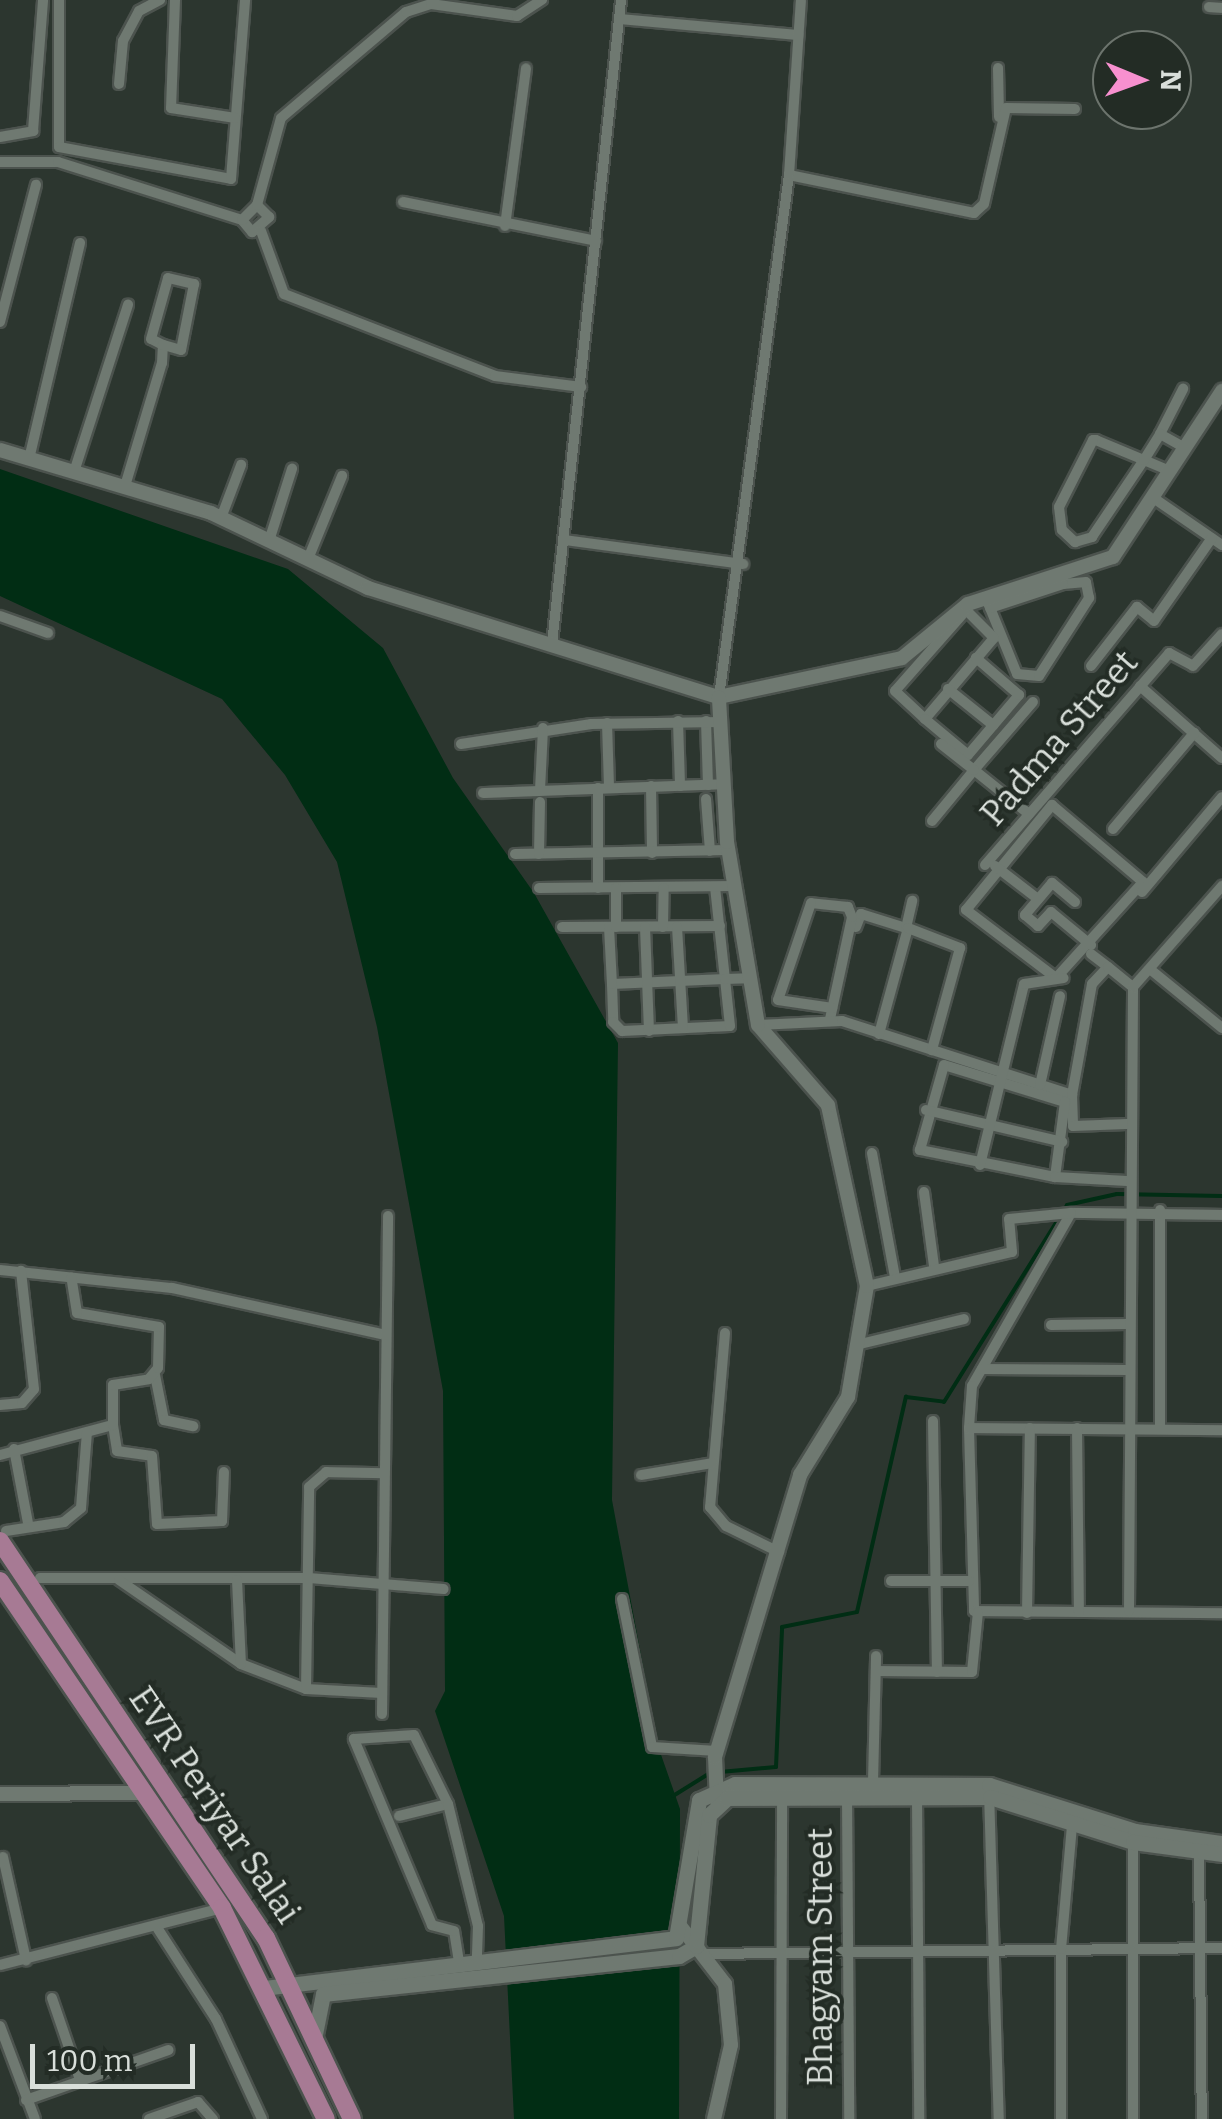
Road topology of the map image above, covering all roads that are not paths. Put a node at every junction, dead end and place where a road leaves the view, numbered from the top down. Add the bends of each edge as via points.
1 (43, 0) edge
2 (59, 0) edge
3 (160, 0) edge
4 (175, 0) edge
5 (245, 0) edge
6 (542, 0) edge
7 (621, 0) edge
8 (801, 0) edge
9 (446, 3) edge
10 (1209, 7) dead end
11 (1222, 8) edge
12 (619, 19) junction
13 (798, 35) junction
14 (526, 68) dead end
15 (998, 68) dead end
16 (119, 84) dead end
17 (1075, 109) dead end
18 (235, 118) junction
19 (999, 118) junction
20 (0, 136) edge
21 (135, 161) junction
22 (0, 162) edge
23 (789, 175) junction
24 (131, 184) junction
25 (36, 185) dead end
26 (404, 202) dead end
27 (257, 206) junction
28 (242, 220) junction
29 (505, 226) junction
30 (261, 231) junction
31 (596, 241) junction
32 (80, 243) dead end
33 (128, 305) dead end
34 (0, 322) edge
35 (163, 345) junction
36 (581, 387) junction
37 (1183, 389) dead end
38 (1222, 391) edge
39 (1160, 434) junction
40 (1185, 448) junction
41 (0, 450) edge
42 (29, 459) junction
43 (1144, 460) junction
44 (240, 466) dead end
45 (292, 469) dead end
46 (1170, 471) junction
47 (74, 472) junction
48 (342, 476) dead end
49 (125, 486) junction
50 (1152, 498) junction
51 (221, 518) junction
52 (1218, 538) edge
53 (565, 540) junction
54 (269, 541) junction
55 (308, 560) junction
56 (743, 564) junction
57 (1062, 580) junction
58 (988, 603) junction
59 (965, 609) junction
60 (0, 616) edge
61 (48, 633) dead end
62 (1222, 634) edge
63 (552, 644) junction
64 (976, 658) junction
65 (1091, 666) dead end
66 (1140, 686) junction
67 (948, 689) junction
68 (720, 697) junction
69 (1033, 702) dead end
70 (926, 720) junction
71 (678, 721) junction
72 (713, 721) junction
73 (607, 722) junction
74 (994, 725) junction
75 (543, 728) junction
76 (1194, 733) junction
77 (461, 744) dead end
78 (941, 744) dead end
79 (1222, 758) edge
80 (974, 770) junction
81 (716, 785) junction
82 (651, 786) junction
83 (680, 786) junction
84 (604, 788) junction
85 (483, 793) dead end
86 (540, 796) junction
87 (1222, 797) edge
88 (706, 799) dead end
89 (1029, 814) junction
90 (932, 822) dead end
91 (1113, 830) dead end
92 (728, 850) junction
93 (710, 851) junction
94 (652, 853) junction
95 (515, 854) dead end
96 (538, 854) junction
97 (598, 854) junction
98 (991, 865) junction
99 (734, 886) junction
100 (1222, 886) edge
101 (715, 887) junction
102 (539, 888) dead end
103 (598, 888) junction
104 (616, 888) junction
105 (664, 888) junction
106 (1038, 899) junction
107 (912, 901) dead end
108 (1075, 902) dead end
109 (720, 926) junction
110 (562, 927) dead end
111 (612, 927) junction
112 (645, 927) junction
113 (664, 927) junction
114 (676, 927) junction
115 (906, 928) junction
116 (1091, 949) junction
117 (1108, 968) junction
118 (1150, 970) junction
119 (750, 978) junction
120 (725, 980) junction
121 (680, 981) junction
122 (646, 982) junction
123 (612, 984) junction
124 (1134, 988) junction
125 (1060, 996) dead end
126 (833, 1016) junction
127 (758, 1025) junction
128 (683, 1028) junction
129 (1222, 1028) edge
130 (649, 1030) junction
131 (879, 1034) junction
132 (932, 1050) junction
133 (1001, 1079) junction
134 (1040, 1085) junction
135 (1072, 1094) junction
136 (926, 1110) junction
137 (990, 1124) junction
138 (1127, 1124) junction
139 (1062, 1142) junction
140 (872, 1152) dead end
141 (980, 1165) junction
142 (1055, 1177) junction
143 (924, 1192) dead end
144 (1127, 1195) junction
145 (1160, 1210) junction
146 (1065, 1212) junction
147 (388, 1216) dead end
148 (1222, 1216) edge
149 (934, 1266) junction
150 (0, 1270) edge
151 (21, 1271) junction
152 (72, 1276) junction
153 (896, 1277) junction
154 (868, 1286) junction
155 (964, 1319) dead end
156 (1051, 1324) dead end
157 (1128, 1324) junction
158 (725, 1333) dead end
159 (382, 1334) junction
160 (856, 1345) junction
161 (982, 1369) junction
162 (1128, 1370) junction
163 (155, 1375) junction
164 (0, 1404) edge
165 (933, 1421) dead end
166 (113, 1425) junction
167 (193, 1426) dead end
168 (968, 1428) junction
169 (1030, 1428) junction
170 (1077, 1428) junction
171 (1129, 1428) junction
172 (1160, 1429) junction
173 (1222, 1430) edge
174 (87, 1432) junction
175 (14, 1448) junction
176 (0, 1454) edge
177 (713, 1462) junction
178 (224, 1472) dead end
179 (380, 1473) junction
180 (641, 1476) dead end
181 (28, 1523) junction
182 (3, 1536) edge
183 (779, 1552) junction
184 (40, 1578) dead end
185 (309, 1578) junction
186 (118, 1579) junction
187 (0, 1580) edge
188 (237, 1580) junction
189 (969, 1580) junction
190 (891, 1581) dead end
191 (937, 1581) junction
192 (383, 1589) junction
193 (444, 1589) dead end
194 (622, 1599) dead end
195 (1129, 1610) junction
196 (978, 1612) junction
197 (1078, 1612) junction
198 (1027, 1613) junction
199 (1222, 1613) edge
200 (876, 1656) dead end
201 (241, 1664) junction
202 (876, 1671) junction
203 (938, 1672) junction
204 (306, 1689) junction
205 (382, 1692) junction
206 (382, 1714) dead end
207 (716, 1754) junction
208 (873, 1782) junction
209 (714, 1789) junction
210 (989, 1791) junction
211 (140, 1793) junction
212 (782, 1793) junction
213 (0, 1794) edge
214 (847, 1794) junction
215 (917, 1796) junction
216 (448, 1804) junction
217 (399, 1816) dead end
218 (1072, 1824) junction
219 (1133, 1842) junction
220 (1222, 1842) edge
221 (1198, 1852) junction
222 (1222, 1854) edge
223 (3, 1856) dead end
224 (222, 1908) junction
225 (478, 1926) junction
226 (158, 1930) junction
227 (454, 1931) junction
228 (679, 1932) junction
229 (846, 1947) junction
230 (918, 1947) junction
231 (996, 1948) junction
232 (1131, 1948) junction
233 (1202, 1948) junction
234 (1222, 1948) edge
235 (699, 1950) junction
236 (1061, 1950) junction
237 (778, 1954) junction
238 (26, 1960) junction
239 (477, 1960) junction
240 (459, 1962) junction
241 (498, 1963) junction
242 (0, 1966) edge
243 (292, 1980) junction
244 (264, 1988) junction
245 (52, 1998) dead end
246 (302, 2006) junction
247 (276, 2018) junction
248 (0, 2026) edge
249 (314, 2034) junction
250 (170, 2050) dead end
251 (80, 2080) junction
252 (26, 2100) junction
253 (35, 2119) edge
254 (151, 2119) edge
255 (213, 2119) edge
256 (262, 2119) edge
257 (326, 2119) edge
258 (352, 2119) edge
259 (714, 2119) edge
260 (781, 2119) edge
261 (849, 2119) edge
262 (919, 2119) edge
263 (998, 2119) edge
264 (1062, 2119) edge
265 (1133, 2119) edge
266 (1202, 2119) edge

1 - 20 street via 33,131
2 - 21 street via 59,146
3 - 16 street via 139,12 122,41
4 - 18 street via 170,108
5 - 18 street
6 - 9 street via 517,16
7 - 12 street
8 - 13 street
9 - 27 street via 406,12 281,118
10 - 11 street
12 - 13 street
12 - 31 street
13 - 23 street
14 - 29 street
15 - 19 street
17 - 19 street via 1015,106
18 - 21 street via 231,179
19 - 23 street via 984,204 974,213
21 - 24 street
22 - 24 street via 40,158
23 - 56 street
24 - 28 street
25 - 34 street
26 - 29 street
27 - 28 street
27 - 30 street via 269,217
28 - 30 street
29 - 31 street
30 - 36 street via 284,294 495,376
31 - 36 street
32 - 42 street
33 - 47 street
35 - 35 street via 151,339 168,278 194,284 181,350
35 - 49 street
36 - 53 street
37 - 39 street
38 - 40 street
39 - 40 street
39 - 43 street
40 - 46 street
41 - 42 street
42 - 47 street
43 - 43 street via 1092,440 1059,507 1068,537 1092,537
43 - 46 street
44 - 51 street
45 - 54 street
46 - 50 street
47 - 49 street
48 - 55 street
49 - 51 street
50 - 52 street
50 - 57 street via 1113,556
51 - 54 street
52 - 65 street via 1154,622 1137,607
53 - 56 street
53 - 63 street
54 - 55 street
55 - 63 street via 368,588
56 - 68 street
57 - 58 street
57 - 58 street via 1086,582 1089,598 1039,676 1017,674
58 - 59 street
59 - 64 street via 994,638
59 - 68 street via 902,658
59 - 70 street via 895,690
60 - 61 street
62 - 66 street, Padma Street via 1192,666 1170,653
63 - 68 street
64 - 67 street
64 - 74 street via 1019,695
66 - 76 street
66 - 89 street, Padma Street
67 - 70 street
67 - 74 street
68 - 72 street
69 - 80 street
70 - 74 street via 968,754
71 - 72 street
71 - 73 street
71 - 83 street
72 - 81 street
73 - 75 street
73 - 84 street
75 - 77 street
75 - 86 street
76 - 79 street
76 - 91 street
78 - 80 street
80 - 89 street
80 - 90 street
81 - 83 street
81 - 92 street
82 - 83 street
82 - 84 street
82 - 94 street
84 - 86 street
84 - 97 street
85 - 86 street
86 - 96 street
87 - 116 street
88 - 93 street
89 - 98 street, Padma Street
92 - 93 street
92 - 99 street
93 - 94 street
94 - 97 street
95 - 96 street
96 - 97 street
97 - 103 street
98 - 106 street
98 - 116 street via 966,910 1056,978
98 - 116 street via 1052,805 1142,882
99 - 101 street
99 - 119 street
100 - 118 street
101 - 105 street
101 - 109 street
102 - 103 street
103 - 104 street
104 - 105 street
104 - 111 street
105 - 113 street
106 - 108 street via 1052,883
106 - 116 street via 1024,914 1038,926 1050,912
107 - 115 street
109 - 114 street
109 - 120 street
110 - 111 street
111 - 112 street
111 - 123 street
112 - 113 street
112 - 122 street
113 - 114 street
114 - 121 street
115 - 126 street via 858,917
115 - 131 street
115 - 132 street via 960,948
116 - 117 street
116 - 133 street via 1058,984 1028,978
117 - 124 street
117 - 135 street via 1086,995
118 - 124 street
118 - 129 street
119 - 120 street
119 - 127 street
120 - 121 street
120 - 128 street via 730,1026
121 - 122 street
121 - 128 street
122 - 123 street
122 - 130 street
123 - 130 street via 616,1028
124 - 138 street
125 - 134 street
126 - 126 street via 851,912 812,903 778,1000
126 - 127 street
126 - 131 street
127 - 154 street via 828,1105
128 - 130 street
131 - 132 street
132 - 133 street
133 - 134 street
133 - 136 street via 944,1066
133 - 137 street
133 - 139 street via 1065,1102
134 - 135 street
135 - 138 street via 1074,1126
136 - 137 street
136 - 141 street via 920,1150
137 - 139 street
137 - 141 street
138 - 144 street
139 - 142 street
140 - 153 street
141 - 142 street
142 - 144 street
143 - 149 street
144 - 145 street
144 - 146 street
144 - 157 street
145 - 148 street
145 - 172 street
146 - 149 street via 1009,1218 1012,1252
146 - 161 street
147 - 159 street
149 - 153 street
150 - 151 street
151 - 152 street
151 - 164 street via 34,1389 22,1403
152 - 159 street via 172,1288
152 - 163 street via 77,1313 159,1326
153 - 154 street
154 - 160 street
155 - 160 street
156 - 157 street
157 - 162 street
158 - 177 street
159 - 179 street
160 - 183 street via 848,1397 800,1475
161 - 162 street
161 - 168 street via 972,1386
162 - 171 street
163 - 166 street via 113,1386
163 - 167 street via 163,1383 164,1420
165 - 191 street
166 - 174 street
166 - 178 street via 117,1451 152,1456 157,1524 220,1522
168 - 169 street
168 - 189 street
169 - 170 street
169 - 198 street
170 - 171 street
170 - 197 street
171 - 172 street
171 - 195 street
172 - 173 street
174 - 175 street
174 - 181 street via 81,1508 64,1522
175 - 176 street
175 - 181 street
177 - 180 street
177 - 183 street via 710,1507 726,1526
179 - 185 street via 314,1476
179 - 192 street
181 - 182 street
182 - 243 main road, EVR Periyar Salai
183 - 207 street
184 - 186 street
185 - 188 street
185 - 192 street
185 - 204 street
186 - 188 street
186 - 201 street
187 - 211 main road, EVR Periyar Salai
188 - 201 street
189 - 191 street
189 - 196 street
190 - 191 street
191 - 203 street
192 - 193 street
192 - 205 street
194 - 207 street via 652,1747
195 - 197 street
195 - 199 street
196 - 198 street
196 - 203 street via 974,1670
197 - 198 street
200 - 202 street
201 - 204 street
202 - 203 street
202 - 208 street
204 - 205 street
205 - 206 street
207 - 209 street
208 - 209 main road
208 - 210 main road
209 - 212 main road
209 - 228 main road via 699,1800
209 - 235 main road
210 - 215 main road
210 - 218 main road
210 - 220 main road via 1135,1831
210 - 231 street
211 - 213 street
211 - 224 main road, EVR Periyar Salai
212 - 214 main road
212 - 237 street
214 - 215 main road
214 - 229 street, Bhagyam Street
215 - 230 street
216 - 217 street
216 - 225 street
216 - 227 street via 414,1735 354,1739 432,1925
218 - 219 main road
218 - 236 street
219 - 221 main road
219 - 232 street
221 - 222 main road
221 - 233 street
223 - 238 street
224 - 226 street
224 - 244 main road, EVR Periyar Salai
225 - 227 street
225 - 239 street
226 - 238 street
226 - 256 street via 216,2019
227 - 240 street
228 - 235 street
228 - 241 main road
229 - 230 street
229 - 237 street
229 - 261 street, Bhagyam Street
230 - 231 street
230 - 262 street
231 - 236 street
231 - 263 street
232 - 233 street
232 - 236 street
232 - 265 street
233 - 234 street
233 - 266 street
235 - 237 street
235 - 241 main road
235 - 259 street via 725,1984 731,2045
236 - 264 street
237 - 260 street
238 - 242 street
239 - 240 main road
239 - 241 main road
240 - 243 main road
241 - 249 main road via 323,1994
243 - 244 main road
243 - 246 main road, EVR Periyar Salai
244 - 247 main road, EVR Periyar Salai
245 - 251 street
246 - 247 main road
246 - 249 main road, EVR Periyar Salai
247 - 257 main road, EVR Periyar Salai
248 - 252 street
249 - 258 main road, EVR Periyar Salai
250 - 251 street
251 - 252 street
252 - 253 street
254 - 255 street via 198,2102

